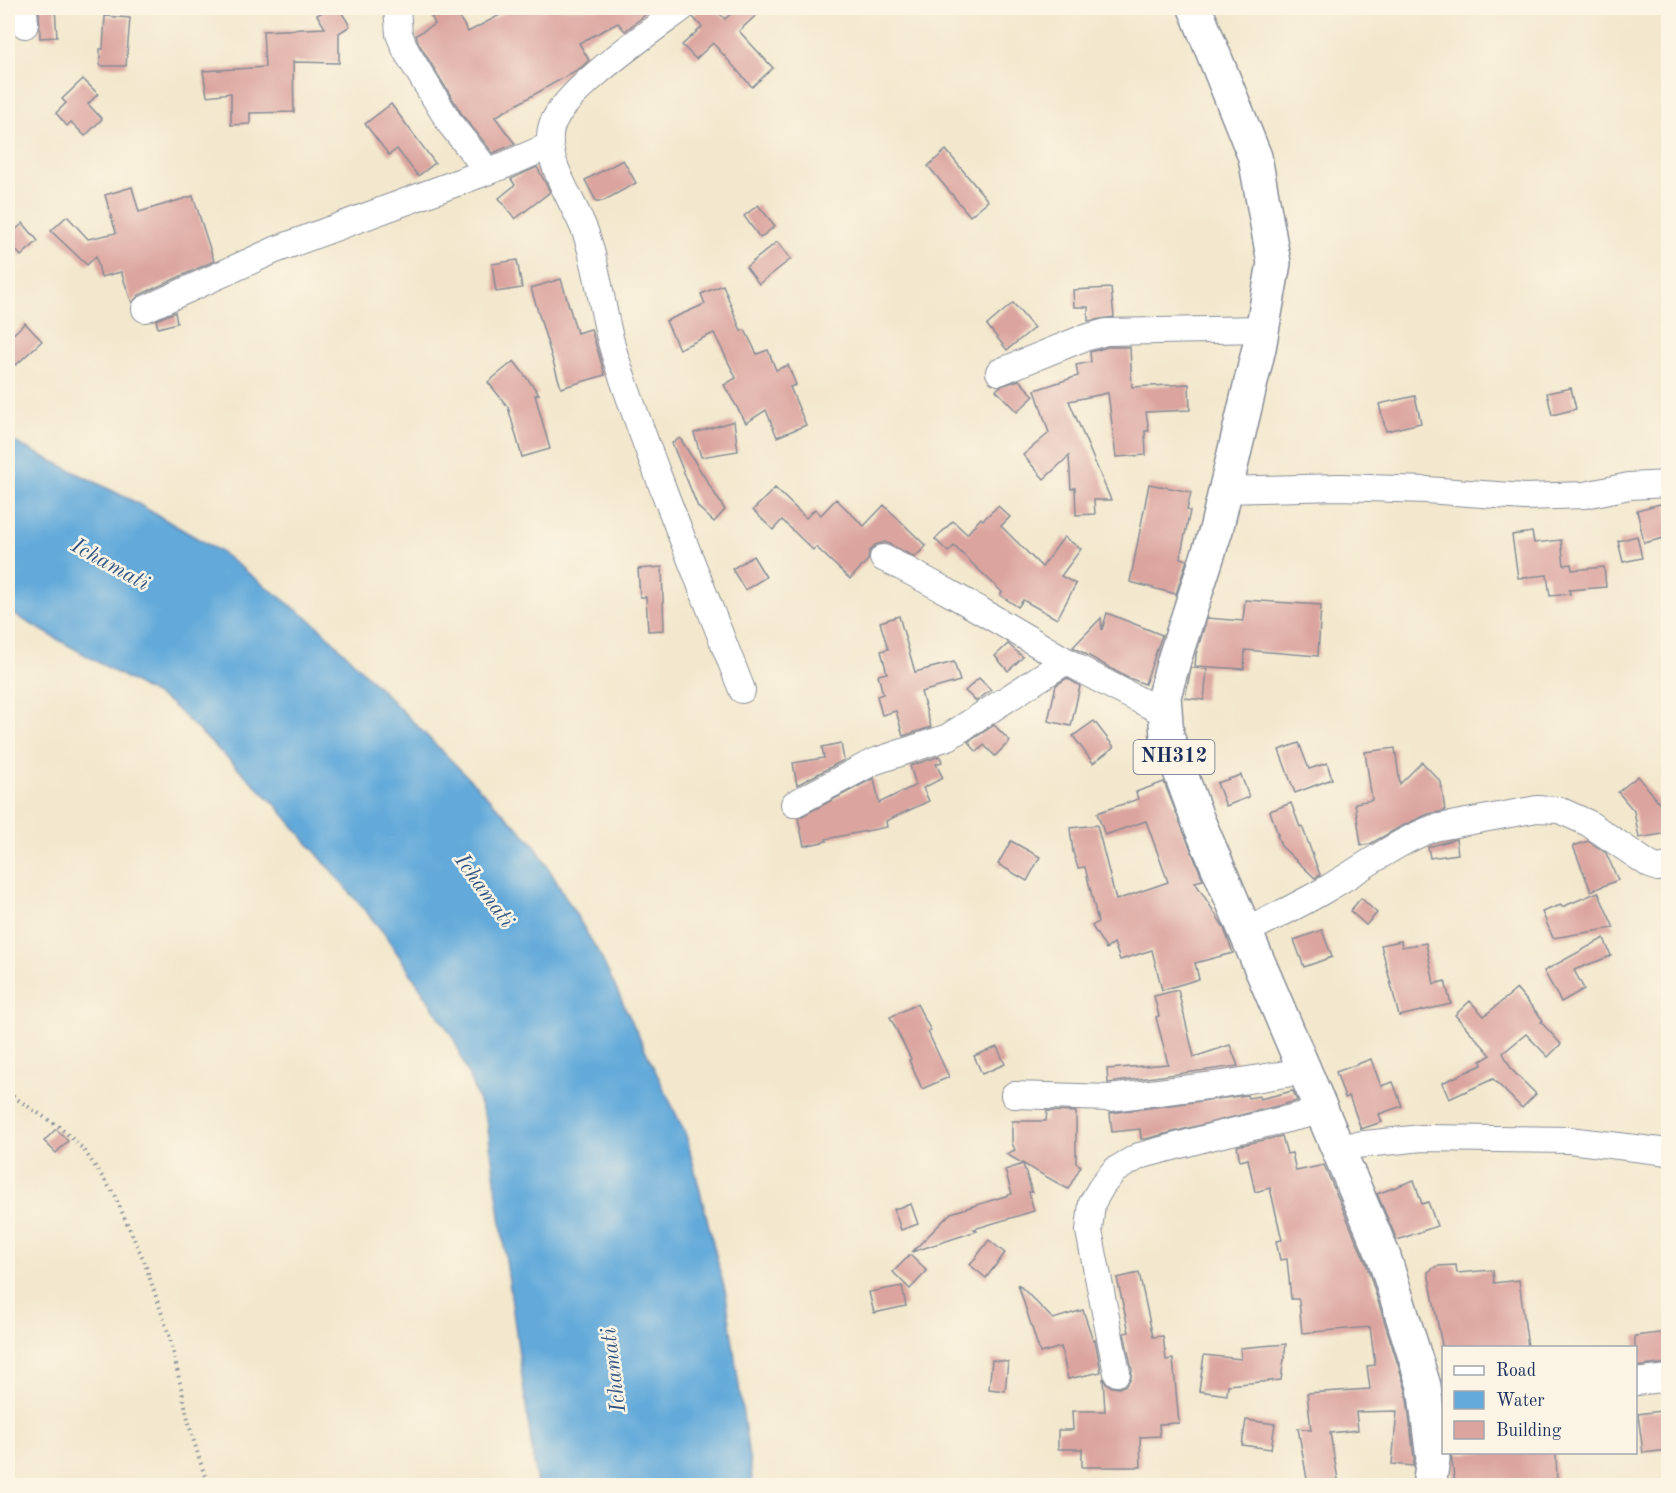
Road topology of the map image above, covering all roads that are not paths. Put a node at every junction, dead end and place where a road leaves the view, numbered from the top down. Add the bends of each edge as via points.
1 (397, 8) edge
2 (682, 8) edge
3 (1195, 8) edge
4 (549, 146) junction
5 (487, 171) junction
6 (145, 309) dead end
7 (1262, 329) junction
8 (999, 372) dead end
9 (1668, 484) edge
10 (1226, 490) junction
11 (883, 558) dead end
12 (1066, 661) junction
13 (742, 690) dead end
14 (1165, 713) junction
15 (794, 804) dead end
16 (1668, 866) edge
17 (1245, 932) junction
18 (1304, 1071) junction
19 (1014, 1095) dead end
20 (1322, 1111) junction
21 (1337, 1147) junction
22 (1668, 1152) edge
23 (1117, 1373) dead end
24 (1668, 1378) edge
25 (1637, 1382) edge
26 (1436, 1409) edge
27 (1429, 1485) edge

1 - 5 street via 399,34 406,51 451,125
2 - 4 street via 592,78 564,105 552,126
3 - 7 highway, NH312 via 1255,157 1274,263
4 - 5 street
4 - 13 street via 587,239 616,357
5 - 6 street via 275,250
7 - 8 street via 1106,332
7 - 10 highway, NH312
9 - 10 street via 1629,486 1585,495 1525,497 1340,487
10 - 14 highway, NH312 via 1172,666 1164,696
11 - 12 street via 986,612
12 - 14 street
12 - 15 street via 948,737 873,762
14 - 17 highway, NH312 via 1167,736 1178,769
16 - 17 street via 1650,865 1588,823 1559,810 1537,809 1423,832 1326,890
17 - 18 highway, NH312
18 - 19 street via 1110,1098
18 - 20 highway, NH312
20 - 21 highway, NH312
20 - 23 street via 1139,1156 1115,1170 1103,1184 1092,1203 1089,1231
21 - 22 street via 1422,1138 1569,1140
21 - 26 highway, NH312 via 1384,1257 1424,1386
24 - 25 street
26 - 27 highway, NH312

